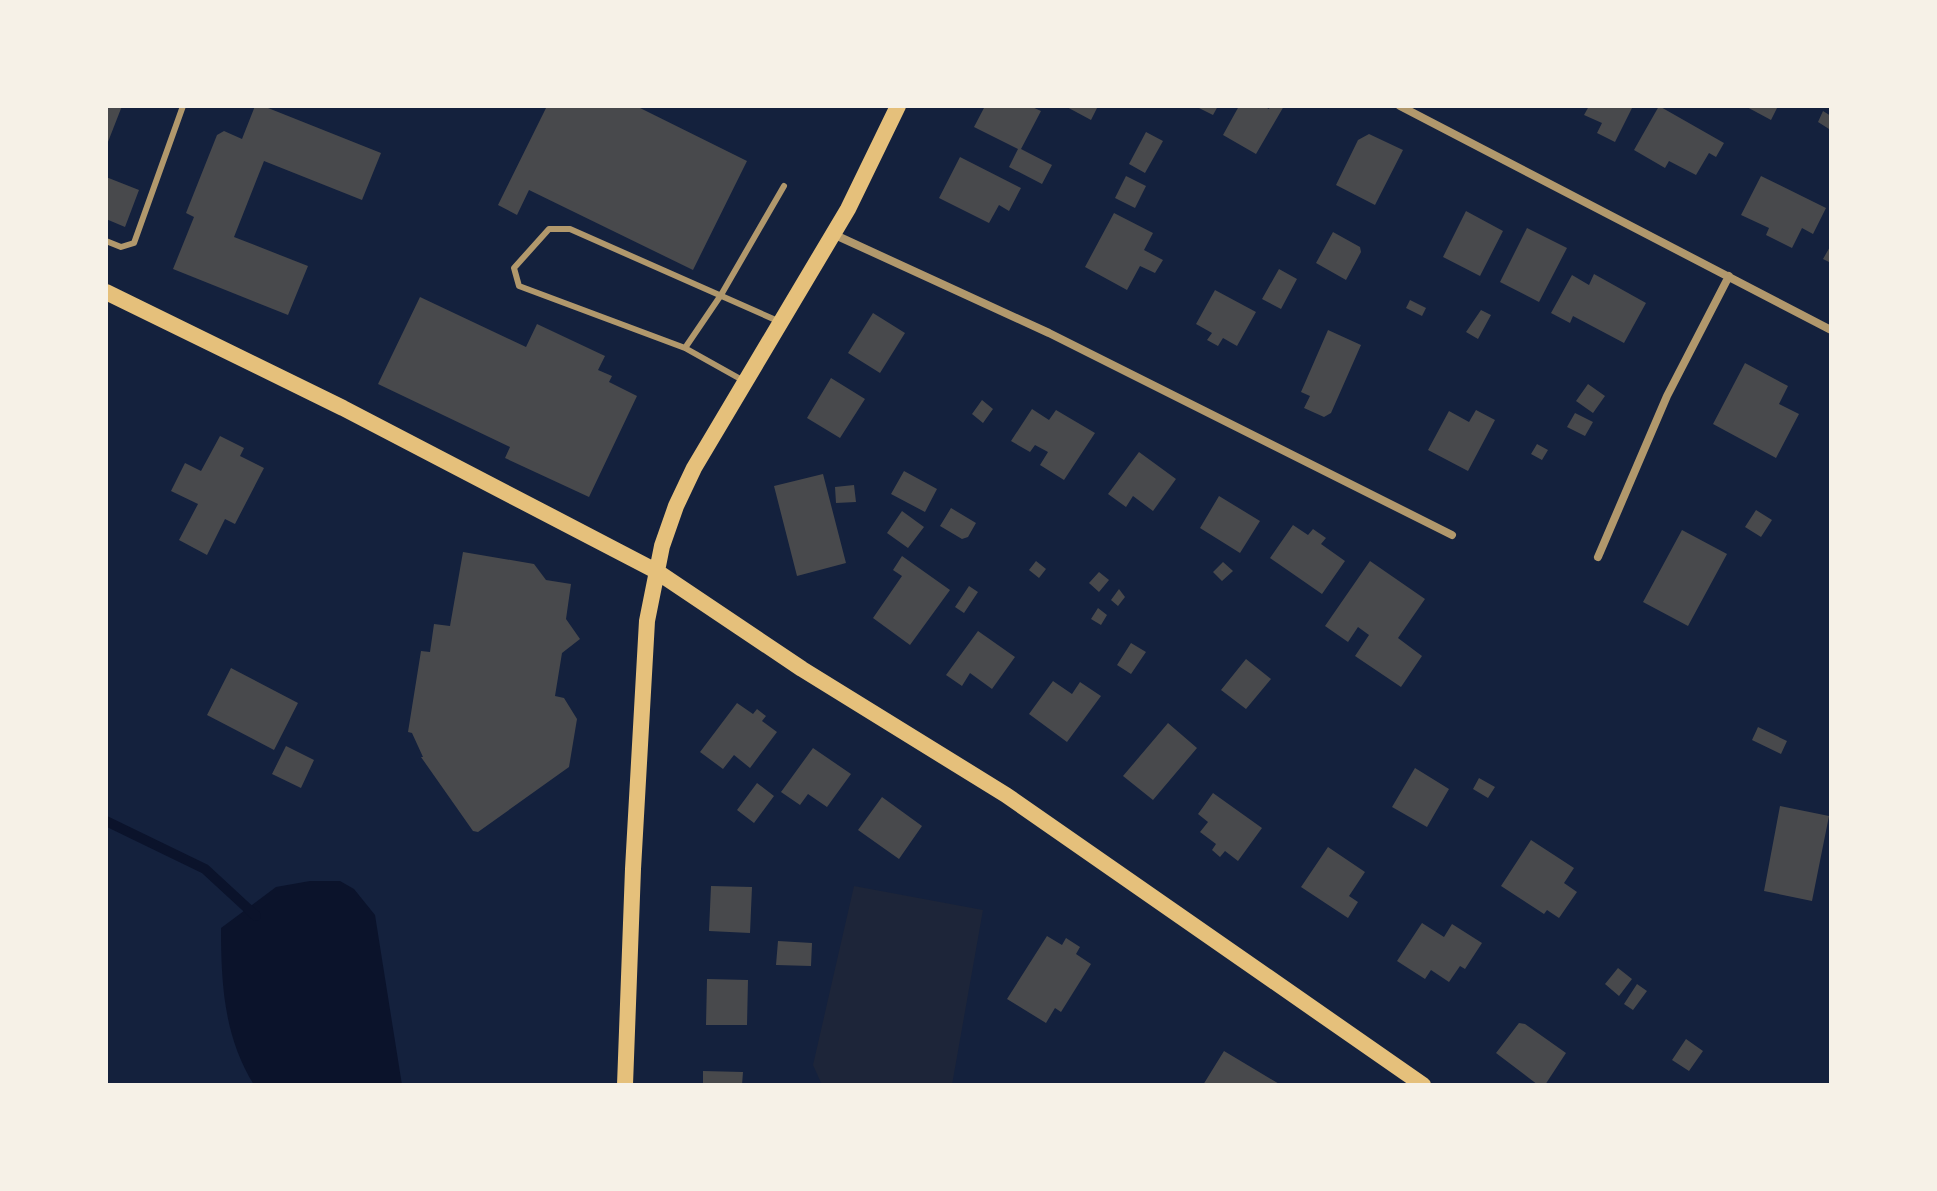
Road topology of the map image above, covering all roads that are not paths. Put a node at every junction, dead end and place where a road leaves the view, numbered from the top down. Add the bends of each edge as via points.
1 (183, 106) edge
2 (898, 106) edge
3 (1400, 106) edge
4 (784, 186) dead end
5 (833, 234) junction
6 (106, 241) edge
7 (1729, 276) junction
8 (106, 292) edge
9 (721, 295) junction
10 (781, 323) junction
11 (1831, 330) edge
12 (685, 348) junction
13 (746, 382) junction
14 (1452, 535) dead end
15 (1598, 557) dead end
16 (656, 571) junction
17 (625, 1085) edge
18 (1423, 1085) edge

1 - 6 lane via 134,243 121,247
2 - 5 main road
3 - 7 street
4 - 9 lane
5 - 10 main road
5 - 14 street via 1049,333
7 - 11 street
7 - 15 street via 1667,396
8 - 16 main road
9 - 10 lane
9 - 12 lane
9 - 12 lane via 570,229 549,229 514,268 519,286
10 - 13 main road
12 - 13 lane
13 - 16 main road via 684,487
16 - 17 main road via 646,639
16 - 18 main road via 1006,795

